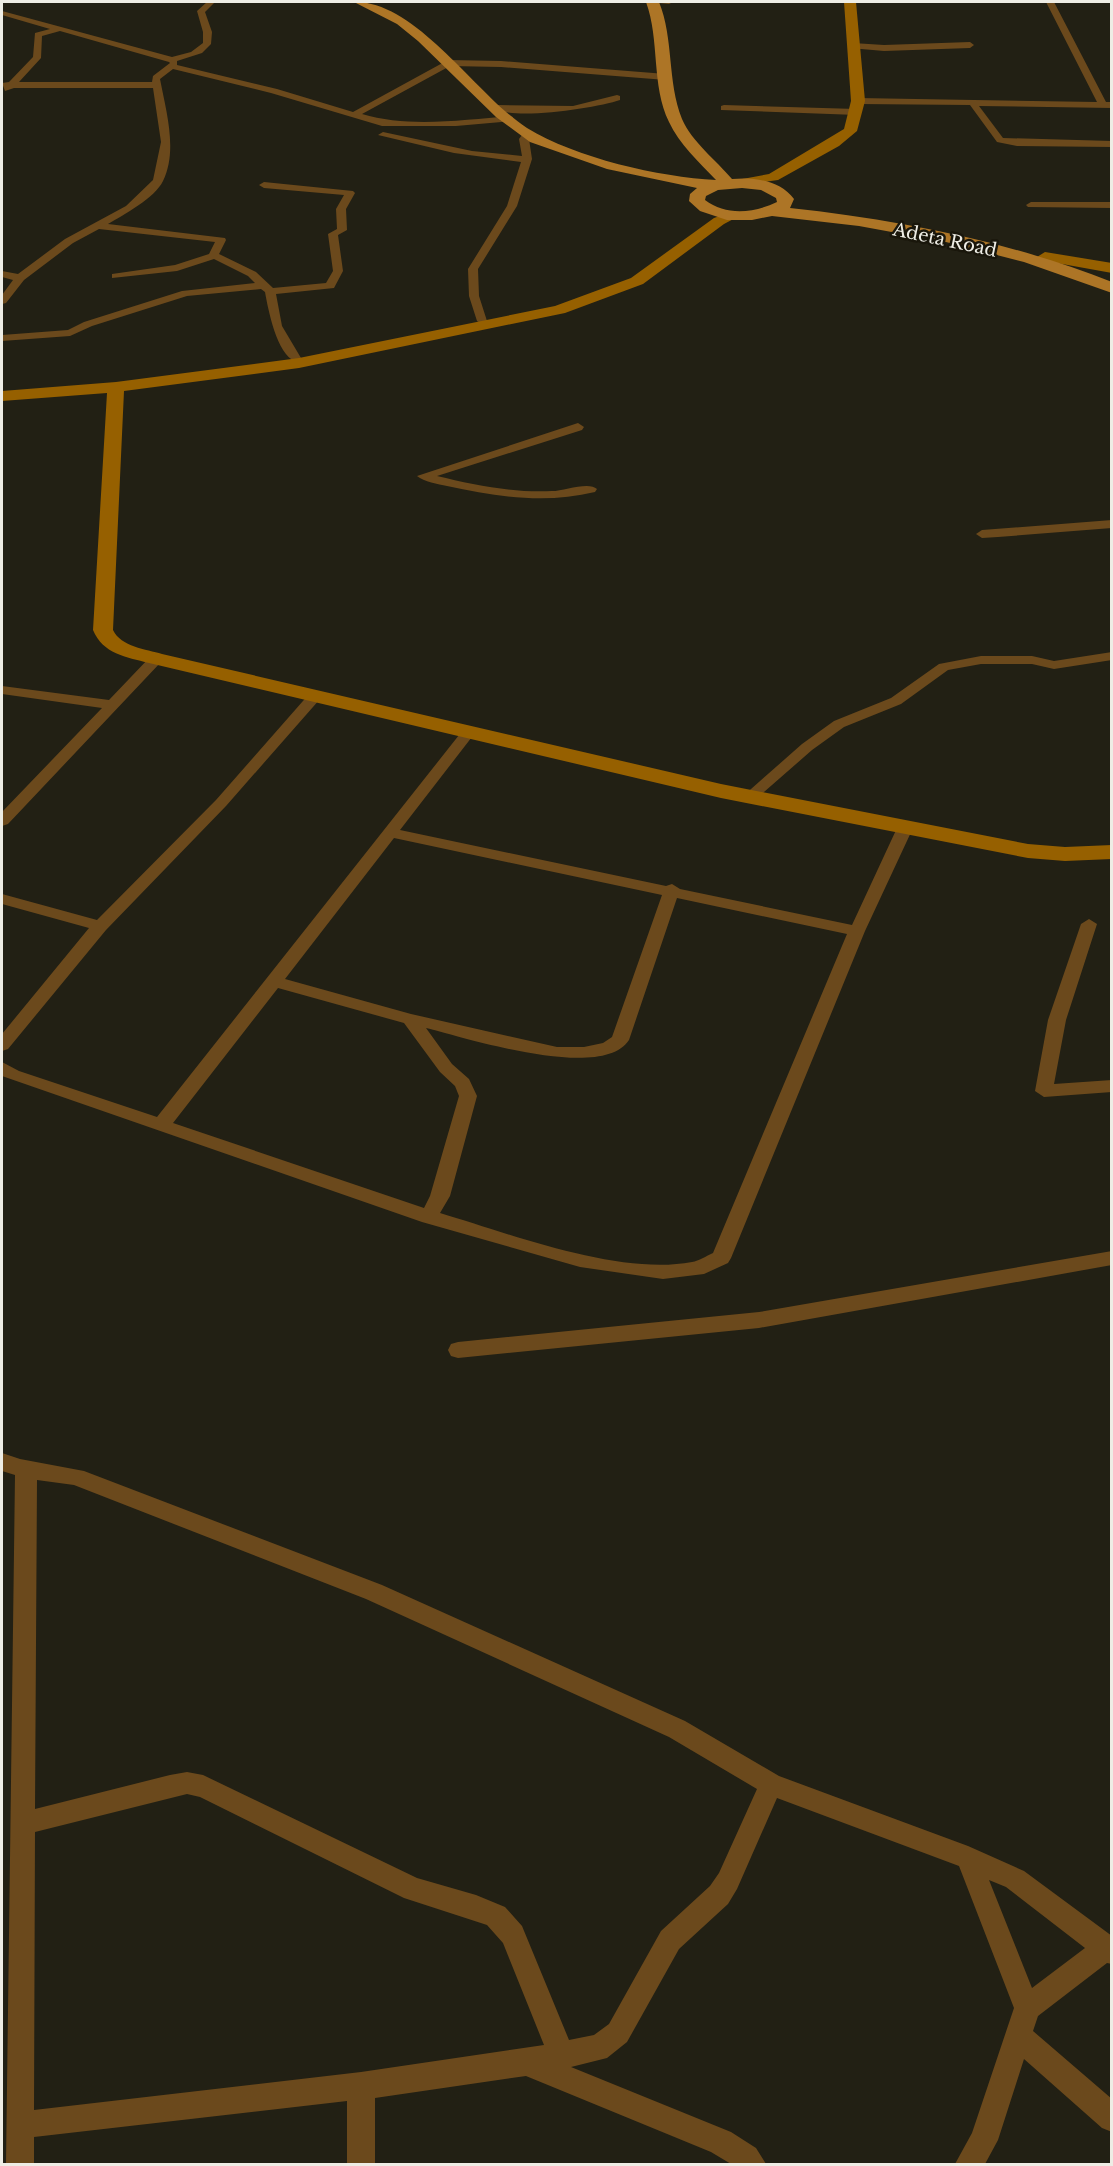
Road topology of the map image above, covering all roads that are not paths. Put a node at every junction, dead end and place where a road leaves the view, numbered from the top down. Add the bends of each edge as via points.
1 (211, 2) edge
2 (361, 2) edge
3 (653, 2) edge
4 (669, 2) edge
5 (850, 2) edge
6 (1050, 2) edge
7 (2, 13) edge
8 (63, 27) junction
9 (970, 45) dead end
10 (853, 46) junction
11 (172, 63) junction
12 (448, 63) junction
13 (666, 77) junction
14 (2, 85) edge
15 (13, 85) junction
16 (157, 85) junction
17 (2, 93) edge
18 (617, 98) dead end
19 (973, 104) junction
20 (1107, 105) edge
21 (857, 106) junction
22 (497, 108) junction
23 (724, 108) dead end
24 (354, 115) junction
25 (510, 119) junction
26 (528, 133) junction
27 (383, 135) dead end
28 (1112, 144) edge
29 (527, 159) junction
30 (680, 182) junction
31 (772, 182) junction
32 (728, 184) junction
33 (264, 185) dead end
34 (786, 199) junction
35 (700, 200) junction
36 (1031, 205) dead end
37 (1112, 205) edge
38 (773, 211) junction
39 (734, 215) junction
40 (100, 226) junction
41 (213, 256) junction
42 (1045, 256) junction
43 (1112, 268) edge
44 (2, 274) edge
45 (116, 276) dead end
46 (20, 278) junction
47 (1112, 280) edge
48 (267, 288) junction
49 (1112, 288) edge
50 (2, 301) edge
51 (511, 317) junction
52 (482, 321) junction
53 (2, 338) edge
54 (295, 358) junction
55 (116, 387) junction
56 (2, 391) edge
57 (2, 396) edge
58 (578, 427) dead end
59 (591, 489) dead end
60 (1112, 524) edge
61 (982, 534) dead end
62 (1112, 656) edge
63 (156, 659) junction
64 (2, 690) edge
65 (315, 696) junction
66 (113, 705) junction
67 (468, 733) junction
68 (750, 797) junction
69 (2, 821) edge
70 (905, 828) junction
71 (389, 832) junction
72 (1112, 852) edge
73 (672, 890) junction
74 (2, 899) edge
75 (1089, 924) dead end
76 (100, 927) junction
77 (857, 931) junction
78 (273, 981) junction
79 (410, 1019) junction
80 (2, 1045) edge
81 (2, 1068) edge
82 (1112, 1086) edge
83 (161, 1125) junction
84 (429, 1217) junction
85 (1112, 1258) edge
86 (458, 1350) dead end
87 (2, 1461) edge
88 (26, 1471) junction
89 (771, 1784) junction
90 (23, 1824) junction
91 (968, 1858) junction
92 (1108, 1950) edge
93 (1027, 2008) junction
94 (1017, 2035) junction
95 (562, 2056) junction
96 (526, 2062) junction
97 (362, 2086) junction
98 (1112, 2118) edge
99 (20, 2125) junction
100 (20, 2164) edge
101 (361, 2164) edge
102 (752, 2164) edge
103 (969, 2164) edge

1 - 11 street via 201,11 206,46
2 - 12 main road via 375,4 401,19
3 - 4 street
3 - 13 main road via 660,19
5 - 10 street
6 - 20 street
7 - 8 street
8 - 11 street
8 - 15 street via 38,35 37,58
9 - 10 street
10 - 21 street
11 - 16 street via 158,75
11 - 24 street
12 - 13 street
12 - 22 main road
12 - 24 street
13 - 32 main road via 676,121
14 - 15 street
15 - 16 street
15 - 17 street
16 - 40 street via 166,142 158,181 129,208
18 - 22 street via 563,108
19 - 20 street
19 - 21 street
19 - 28 street via 1000,140
21 - 23 street
21 - 31 street via 850,131
22 - 25 main road
24 - 25 street via 392,123
25 - 26 main road
26 - 29 street via 524,139
26 - 30 main road via 555,148
27 - 29 street via 483,155
29 - 52 street via 512,206 473,269 474,296
30 - 32 main road
30 - 35 main road
31 - 32 main road
31 - 34 main road, Adeta Road
32 - 35 main road
33 - 48 street via 350,193 341,209 342,230 333,234 338,271 330,286
34 - 38 main road via 784,205
34 - 42 main road, Adeta Road
35 - 39 main road
35 - 51 street via 705,214 701,219 622,278
36 - 37 street
38 - 39 main road, Adeta Road
38 - 49 main road, Adeta Road via 982,246
39 - 51 street via 718,221 637,281 559,310
40 - 41 street via 220,240
40 - 46 street via 69,241
41 - 45 street via 177,268
41 - 48 street via 236,264
42 - 43 street
42 - 47 main road, Adeta Road
44 - 46 street
46 - 50 street
48 - 53 street via 186,292 70,333
48 - 54 street via 277,326
51 - 52 street
51 - 55 street via 298,363
52 - 54 street
54 - 56 street via 113,382
55 - 57 street
55 - 63 street via 103,630 105,639 112,644
58 - 59 street via 423,476 451,484 526,493
60 - 61 street
62 - 68 street via 1054,665 1011,659 944,667 896,701 839,724
63 - 65 street
63 - 66 street
64 - 66 street
65 - 67 street
65 - 76 street via 221,803
66 - 69 street
67 - 68 street
67 - 71 street
68 - 70 street
70 - 72 street via 1051,854
70 - 77 street
71 - 73 street
71 - 78 street
73 - 77 street
73 - 79 street via 620,1040 608,1048 556,1053
74 - 76 street
75 - 82 street via 1057,1020 1044,1091
76 - 80 street
77 - 84 street via 721,1258 711,1267 681,1272 602,1266
78 - 79 street
78 - 83 street
79 - 84 street via 446,1068 463,1083 468,1096 440,1196
81 - 83 street
83 - 84 street
85 - 86 street via 759,1320
87 - 88 street
88 - 89 street via 76,1477 374,1592 677,1729
88 - 90 street
89 - 91 street
89 - 95 street via 728,1881 719,1895 670,1940 618,2033 597,2049
90 - 95 street via 170,1786 203,1786 413,1889 496,1916 513,1935
90 - 99 street
91 - 92 street via 1014,1879
91 - 93 street
92 - 93 street
93 - 94 street
94 - 98 street
94 - 103 street via 984,2140
95 - 96 street
96 - 97 street
96 - 102 street via 721,2142
97 - 99 street
97 - 101 street
99 - 100 street

